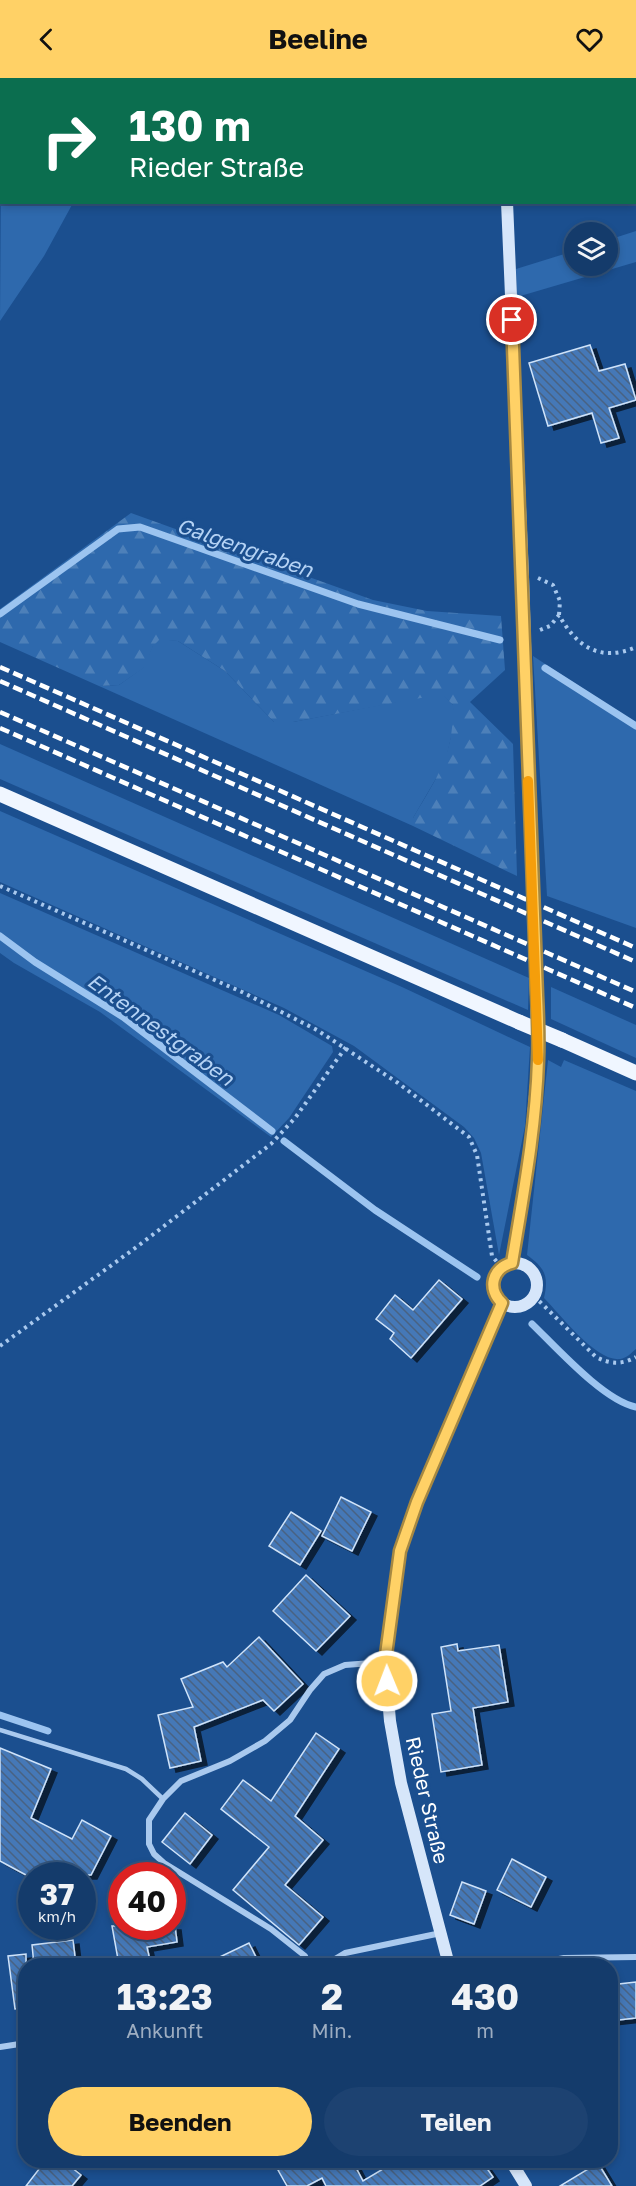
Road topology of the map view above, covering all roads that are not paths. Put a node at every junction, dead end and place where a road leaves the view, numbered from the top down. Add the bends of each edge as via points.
1 (507, 204) edge
2 (0, 794) edge
3 (636, 1073) edge
4 (507, 1265) junction
5 (502, 1303) junction
6 (385, 1662) junction
7 (0, 1731) edge
8 (164, 1799) junction
9 (441, 1933) junction
10 (636, 1957) edge
11 (306, 1958) edge
12 (337, 1958) edge
13 (447, 1958) edge
14 (564, 1958) edge
15 (18, 2044) edge
16 (0, 2047) edge
17 (515, 2168) edge
18 (526, 2186) edge

1 - 4 street via 538,1061 529,1163
2 - 3 main road, bridge
4 - 5 street via 493,1285
4 - 5 street via 524,1265 535,1274 537,1289 523,1306
5 - 6 street, Rieder Straße via 400,1551
6 - 8 street via 345,1665 324,1674 290,1720 266,1741 181,1781
6 - 9 street, Rieder Straße via 401,1783
7 - 8 lane via 126,1769
8 - 11 street via 149,1820 149,1844 154,1854 271,1929
9 - 12 street
9 - 13 street, Rieder Straße
10 - 14 street
15 - 16 street
17 - 18 street

